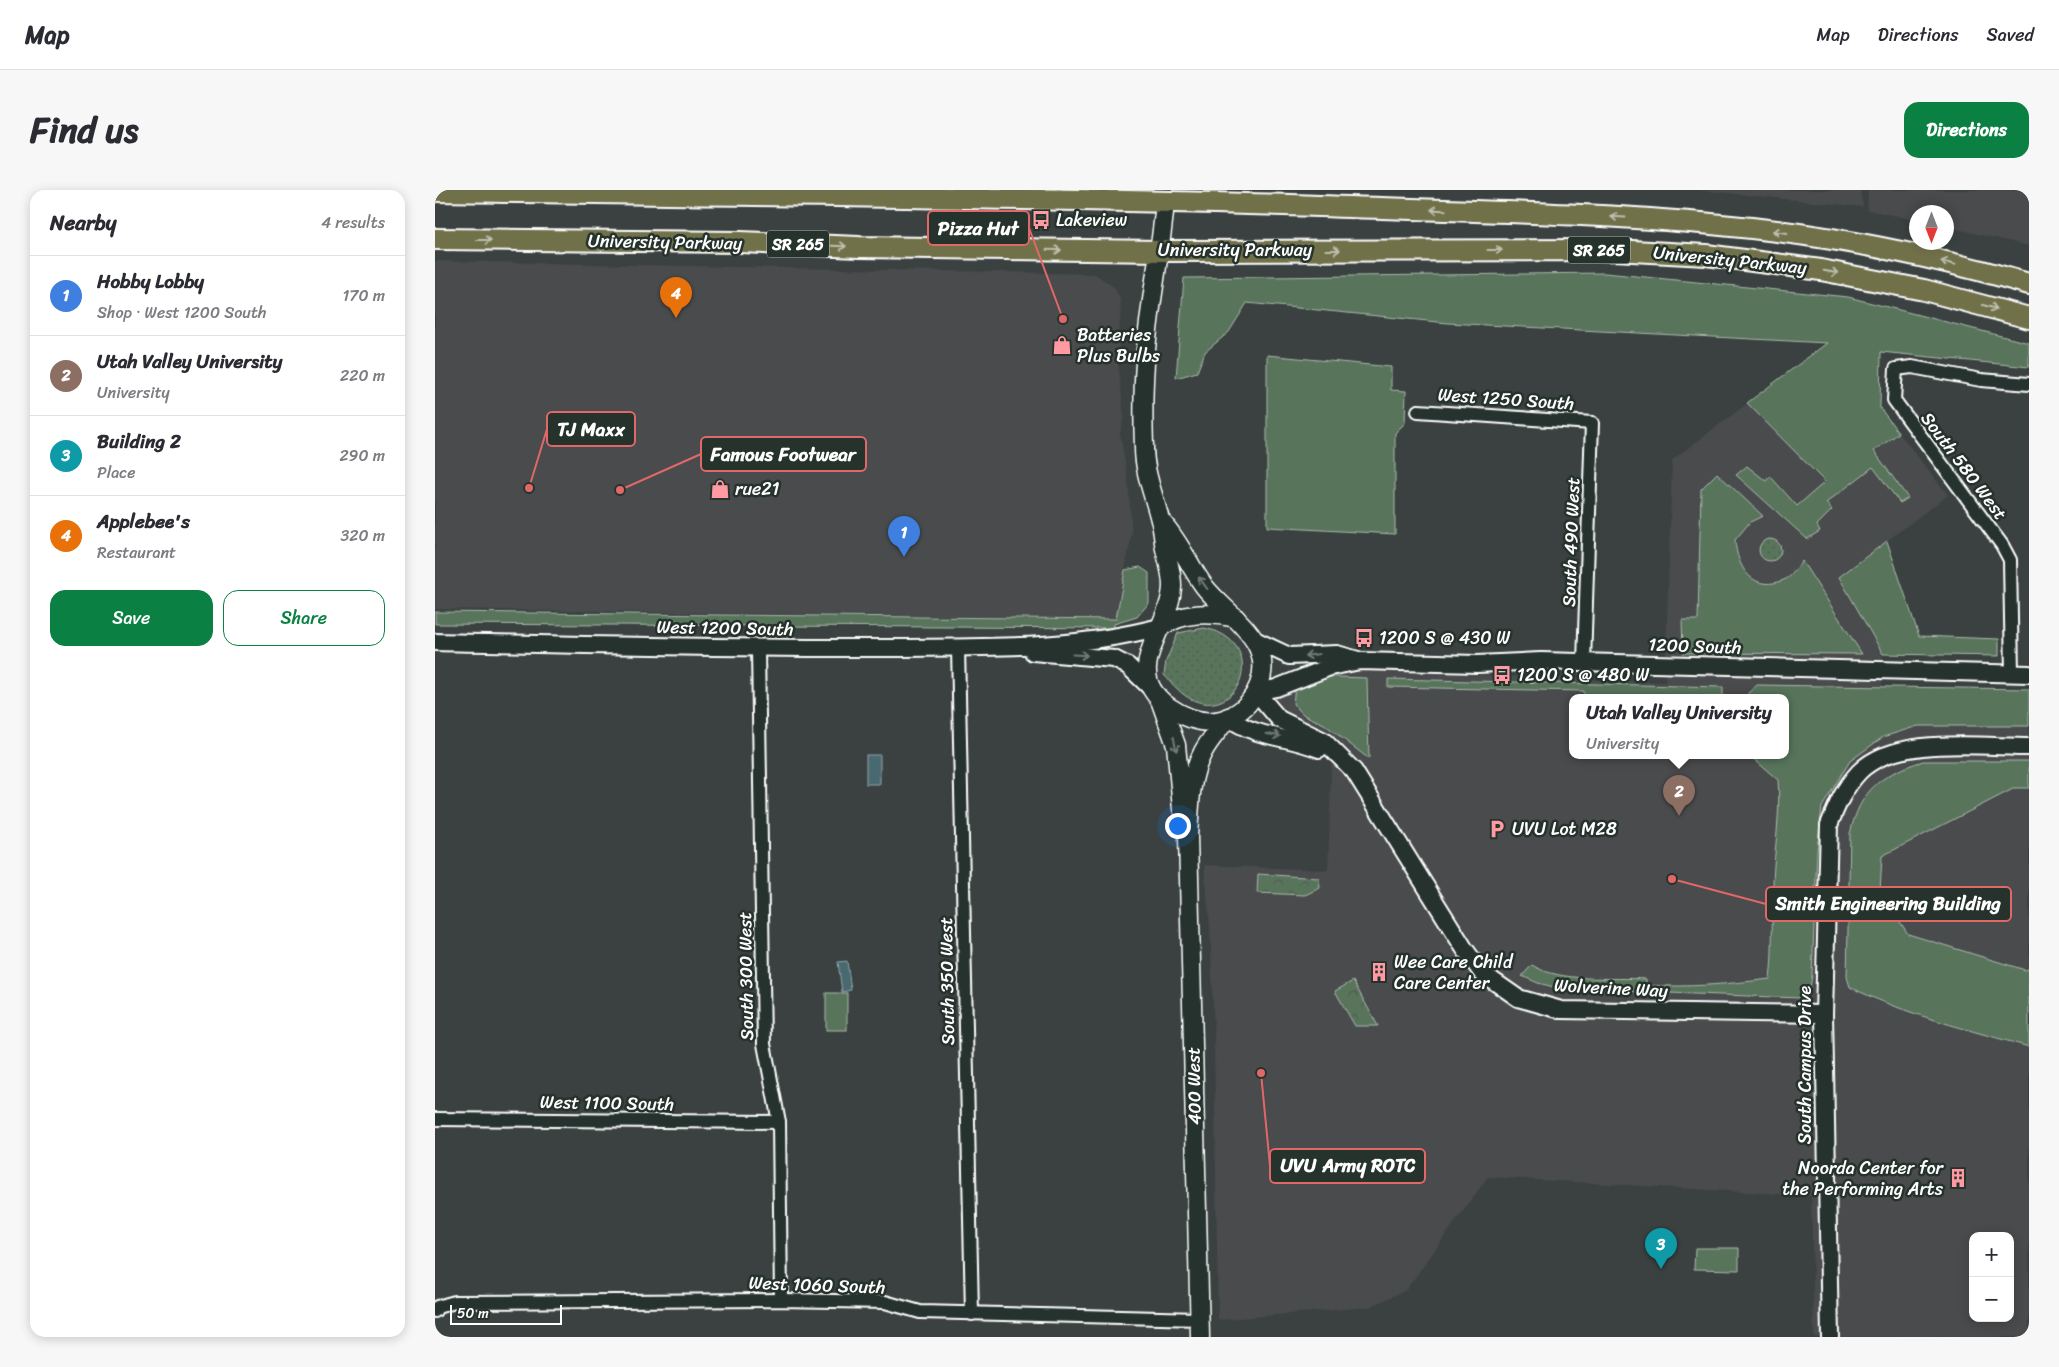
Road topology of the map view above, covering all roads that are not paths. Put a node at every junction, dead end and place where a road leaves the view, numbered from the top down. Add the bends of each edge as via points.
1 (435, 191) edge
2 (1166, 196) edge
3 (435, 240) edge
4 (1161, 251) junction
5 (2029, 284) edge
6 (2029, 318) edge
7 (2029, 384) edge
8 (1418, 411) dead end
9 (1592, 422) joint
10 (1160, 520) junction
11 (1236, 618) junction
12 (1160, 627) junction
13 (1255, 640) junction
14 (435, 642) edge
15 (958, 647) junction
16 (1014, 648) junction
17 (759, 649) junction
18 (1360, 661) junction
19 (1585, 662) junction
20 (2012, 674) junction
21 (2029, 674) edge
22 (1256, 692) junction
23 (1156, 694) junction
24 (1228, 718) junction
25 (2029, 747) edge
26 (1342, 759) junction
27 (1188, 836) junction
28 (1824, 1014) junction
29 (435, 1119) edge
30 (779, 1122) junction
31 (781, 1300) junction
32 (435, 1311) edge
33 (972, 1314) junction
34 (1200, 1319) junction
35 (1200, 1337) edge
36 (1829, 1337) edge

1 - 2 main road, University Parkway / SR 265
2 - 4 main road
5 -> 2 main road, University Parkway / SR 265 via 1845,242 1725,225 1611,216
3 -> 4 main road, University Parkway / SR 265 via 740,242
4 -> 6 main road, University Parkway / SR 265 via 1614,250 1706,255 1869,278
4 - 10 main road via 1145,362 1143,447 1150,492
7 - 20 street, South 580 West via 1981,380 1912,367 1896,369 1893,400 2010,560
8 - 9 street, West 1250 South
9 - 19 street, South 490 West
11 -> 10 main road via 1203,585 1176,538
10 - 12 main road via 1172,585
11 - 12 main road via 1189,615
11 - 13 main road
12 - 16 street, West 1200 South via 1107,640
12 - 23 main road via 1147,660 1147,674
18 -> 13 street, 1200 South via 1337,654 1289,656
13 - 22 main road via 1262,665
14 - 17 street, West 1200 South
15 - 16 street, West 1200 South
15 - 17 street, West 1200 South
15 - 33 street, South 350 West
16 -> 23 street, West 1200 South via 1043,654 1114,659 1128,666
17 - 30 street, South 300 West via 764,1044
18 - 19 street, 1200 South
18 - 22 street, 1200 South via 1330,667 1285,685
19 - 20 street, 1200 South
20 - 21 street, 1200 South
22 - 24 main road via 1247,705
22 - 26 street, Wolverine Way via 1279,719 1315,736
23 - 24 main road via 1184,717 1211,721
23 -> 27 main road via 1176,745
24 -> 26 street, Wolverine Way via 1247,729 1298,741
24 - 27 main road via 1205,747 1195,769
25 - 28 street, South Campus Drive via 1929,747 1889,753 1860,771 1840,796 1829,825
26 - 28 street, Wolverine Way via 1363,783 1482,973 1518,998 1561,1010
27 - 34 main road, 400 West
28 - 36 street, South Campus Drive
29 - 30 street, West 1100 South
30 - 31 street, South 300 West
31 - 32 street, West 1060 South via 455,1302 437,1307
31 - 33 street, West 1060 South via 885,1302 920,1312
33 - 34 street, West 1060 South
34 - 35 main road, 400 West

